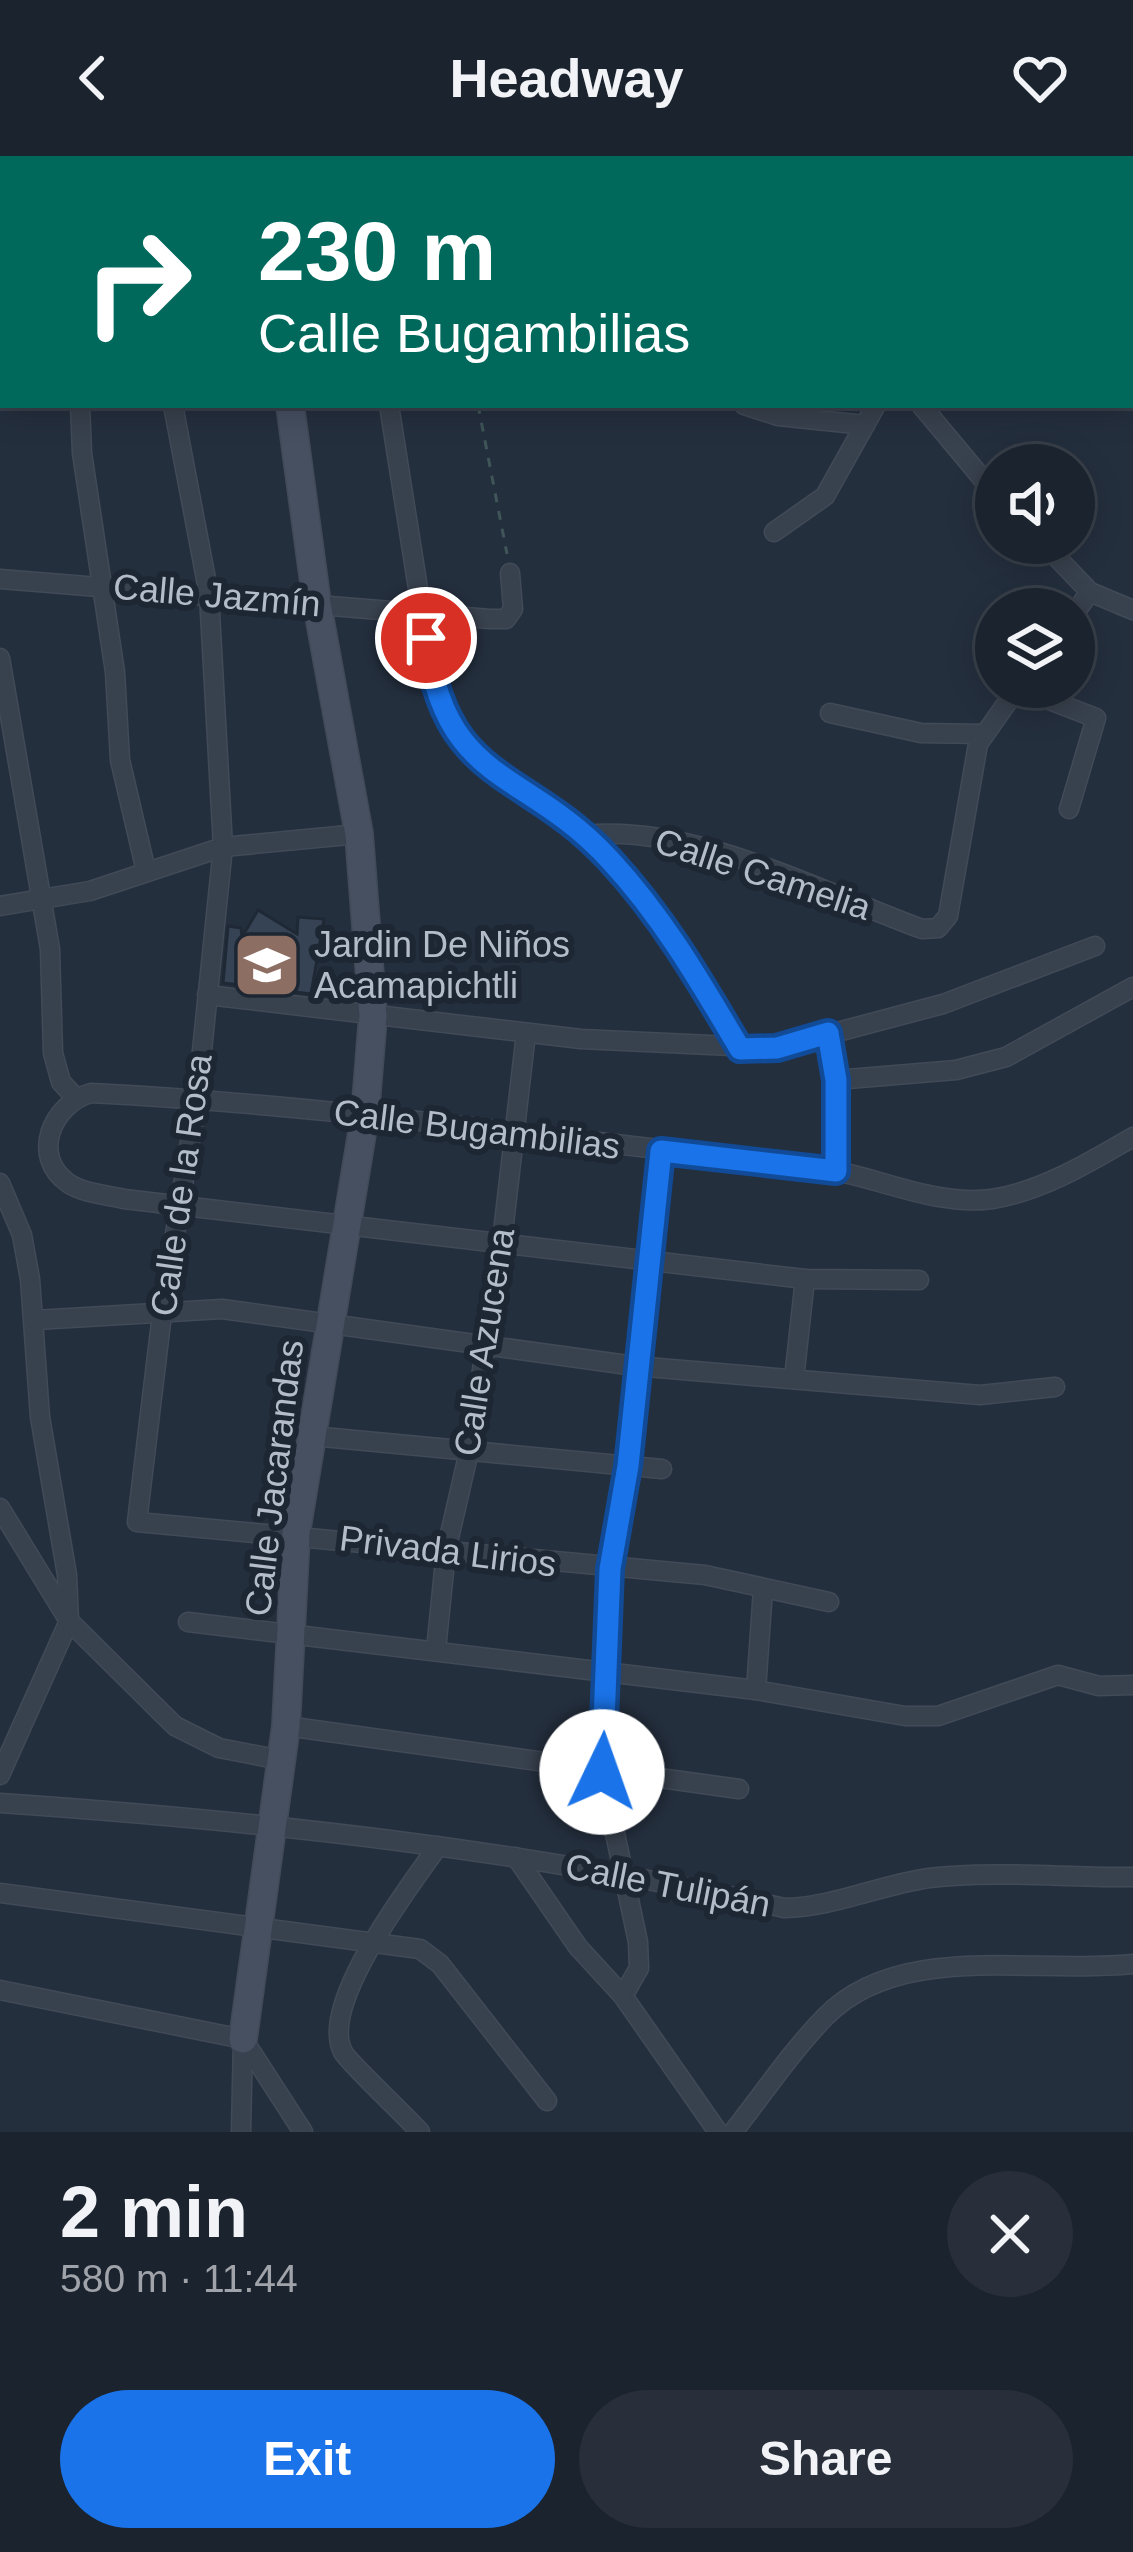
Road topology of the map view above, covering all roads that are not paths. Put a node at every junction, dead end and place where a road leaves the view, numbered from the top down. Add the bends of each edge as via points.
1 (80, 408) edge
2 (174, 408) edge
3 (290, 408) edge
4 (389, 408) edge
5 (753, 408) edge
6 (875, 408) edge
7 (924, 408) edge
8 (865, 425) junction
9 (975, 470) edge
10 (773, 532) dead end
11 (1063, 564) edge
12 (510, 573) road end
13 (0, 579) edge
14 (101, 585) junction
15 (1086, 588) edge
16 (1095, 594) edge
17 (208, 595) junction
18 (316, 604) junction
19 (1133, 610) edge
20 (423, 614) junction
21 (0, 658) edge
22 (1003, 708) edge
23 (1071, 708) edge
24 (830, 713) dead end
25 (984, 734) junction
26 (1069, 809) dead end
27 (359, 834) junction
28 (586, 836) junction
29 (223, 847) junction
30 (146, 872) junction
31 (40, 902) junction
32 (5, 906) edge
33 (1094, 946) dead end
34 (1133, 987) edge
35 (207, 995) junction
36 (373, 1016) junction
37 (828, 1033) junction
38 (526, 1034) junction
39 (740, 1049) junction
40 (836, 1080) junction
41 (84, 1096) junction
42 (197, 1099) junction
43 (365, 1115) junction
44 (514, 1134) junction
45 (1133, 1137) edge
46 (661, 1151) junction
47 (836, 1171) junction
48 (0, 1183) edge
49 (182, 1206) junction
50 (350, 1222) junction
51 (502, 1241) junction
52 (648, 1262) junction
53 (805, 1279) junction
54 (920, 1280) dead end
55 (162, 1314) junction
56 (36, 1319) junction
57 (329, 1327) junction
58 (486, 1343) junction
59 (635, 1366) junction
60 (794, 1379) junction
61 (1055, 1387) dead end
62 (312, 1436) junction
63 (470, 1447) junction
64 (628, 1466) junction
65 (662, 1469) dead end
66 (0, 1508) edge
67 (136, 1522) joint
68 (296, 1533) junction
69 (446, 1551) junction
70 (610, 1569) junction
71 (763, 1589) junction
72 (829, 1602) dead end
73 (69, 1621) junction
74 (188, 1622) dead end
75 (290, 1631) junction
76 (436, 1650) junction
77 (609, 1671) junction
78 (1133, 1685) edge
79 (756, 1690) junction
80 (286, 1726) junction
81 (281, 1760) junction
82 (602, 1772) junction
83 (0, 1775) edge
84 (739, 1789) dead end
85 (0, 1803) edge
86 (273, 1827) junction
87 (438, 1846) junction
88 (516, 1857) junction
89 (623, 1872) junction
90 (1133, 1877) edge
91 (0, 1893) edge
92 (261, 1926) junction
93 (376, 1943) junction
94 (1133, 1964) edge
95 (0, 1990) edge
96 (623, 1996) junction
97 (243, 2038) junction
98 (548, 2101) dead end
99 (241, 2132) edge
100 (303, 2132) edge
101 (420, 2132) edge
102 (718, 2132) edge
103 (734, 2132) edge

1 - 14 street
2 - 17 street, Calle de la Rosa
3 - 18 street, Calle Jacarandas
4 - 20 street, Calle Camelia
5 - 8 street
6 - 8 street
7 - 9 street
8 - 10 street via 825,496
11 - 15 street
12 - 20 street, Calle Jazmín via 513,610 506,619
13 - 14 street, Calle Jazmín
14 - 17 street, Calle Jazmín
14 - 30 street via 120,760
16 - 19 street
17 - 18 street, Calle Jazmín
17 - 29 street, Calle de la Rosa
18 - 20 street, Calle Jazmín
18 - 27 street, Calle Jacarandas
20 - 28 street, Calle Camelia via 435,696 452,731
21 - 31 street
22 - 25 street
23 - 26 street via 1096,718
24 - 25 street via 921,733
25 - 28 street, Calle Camelia via 948,916 938,928 697,846 630,831
27 - 29 street
27 - 36 street, Calle Jacarandas
28 - 39 street, Calle Camelia via 683,951
29 - 30 street
29 - 35 street, Calle de la Rosa
30 - 31 street
31 - 32 street
31 - 41 street via 53,1052 61,1082
33 - 37 street via 943,1004
34 - 40 street via 1006,1057 956,1070
35 - 36 street
35 - 42 street, Calle de la Rosa
36 - 38 street
36 - 43 street, Calle Jacarandas
37 - 39 street
37 - 40 street
38 - 39 street
38 - 44 street, Calle Azucena
40 - 47 street
41 - 42 street, Calle Bugambilias
41 - 49 street via 58,1114 52,1168 71,1186
42 - 43 street, Calle Bugambilias
42 - 49 street, Calle de la Rosa
43 - 44 street, Calle Bugambilias
43 - 50 street, Calle Jacarandas
44 - 46 street, Calle Bugambilias
44 - 51 street, Calle Azucena
45 - 47 street, Calle Bugambilias via 1039,1186 991,1199 942,1197
46 - 47 street, Calle Bugambilias
46 - 52 street
48 - 56 street via 22,1235
49 - 50 street
49 - 55 street, Calle de la Rosa
50 - 51 street
50 - 57 street, Calle Jacarandas
51 - 52 street
51 - 58 street, Calle Azucena
52 - 53 street
52 - 59 street
53 - 54 street
53 - 60 street
55 - 56 street
55 - 57 street via 222,1309
55 - 67 street, Calle de la Rosa
56 - 73 street via 40,1417
57 - 58 street
57 - 62 street, Calle Jacarandas
58 - 59 street
58 - 63 street, Calle Azucena
59 - 60 street
59 - 64 street
60 - 61 street via 980,1395
62 - 63 street
62 - 68 street, Calle Jacarandas
63 - 64 street
63 - 69 street, Calle Azucena
64 - 65 street
64 - 70 street
66 - 73 street
67 - 68 street, Privada Lirios
68 - 69 street, Privada Lirios
68 - 75 street, Calle Jacarandas
69 - 70 street, Privada Lirios
69 - 76 street, Calle Azucena
70 - 71 street, Privada Lirios via 705,1575
70 - 77 street
71 - 72 street, Privada Lirios
71 - 79 street
73 - 81 street via 175,1726 219,1748
73 - 83 street
74 - 75 street
75 - 76 street
75 - 80 street, Calle Jacarandas
76 - 77 street
77 - 79 street
77 - 82 street
78 - 79 street via 1058,1675 938,1716
80 - 81 street, Calle Jacarandas
80 - 82 street
81 - 86 street, Calle Jacarandas
82 - 84 street
82 - 89 street
85 - 86 street, Calle Tulipán
86 - 87 street, Calle Tulipán
86 - 92 street, Calle Jacarandas
87 - 88 street, Calle Tulipán
87 - 93 street
88 - 89 street, Calle Tulipán
88 - 96 street
89 - 90 street, Calle Tulipán via 784,1908 927,1879
89 - 96 street via 639,1968
91 - 92 street
92 - 93 street
92 - 97 street, Calle Jacarandas
93 - 98 street via 421,1949 440,1964
93 - 101 street via 346,1993 340,2045
94 - 103 street via 968,1966 886,1978 827,2015
95 - 97 street
96 - 102 street
97 - 99 street, Calle Jacarandas
97 - 100 street

